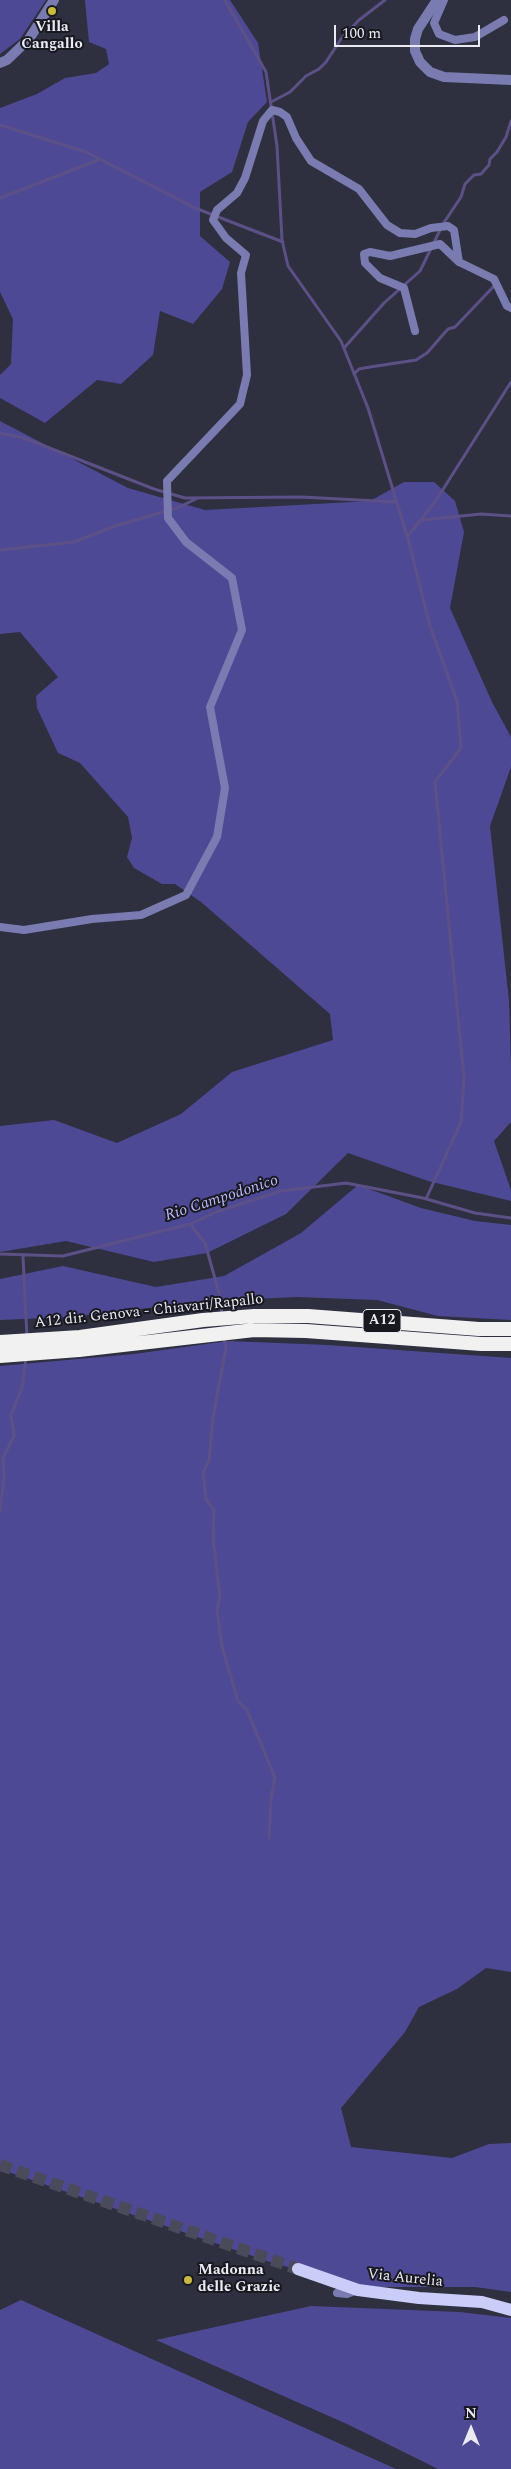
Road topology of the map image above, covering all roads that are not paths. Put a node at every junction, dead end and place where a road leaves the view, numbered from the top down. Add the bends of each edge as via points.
1 (54, 0) edge
2 (436, 0) edge
3 (444, 0) edge
4 (504, 20) dead end
5 (0, 63) edge
6 (511, 80) edge
7 (460, 262) junction
8 (511, 308) edge
9 (415, 331) dead end
10 (0, 927) edge
11 (511, 1329) edge
12 (0, 1342) edge
13 (80, 1344) junction
14 (511, 1344) edge
15 (0, 1356) edge
16 (298, 2269) tunnel mouth
17 (358, 2290) junction
18 (337, 2293) dead end
19 (511, 2310) edge

1 - 5 street via 30,39 8,60
2 - 6 street via 415,39 415,51 420,62 430,72 444,77
3 - 4 street via 434,23 438,34 455,40 475,37
7 - 8 street via 494,279
7 - 9 street via 440,244 390,256 364,254 365,263 380,278 404,288
7 - 10 street via 454,230 448,226 415,234 400,233 387,225 359,189 311,161 287,117 272,110 263,121 245,178 237,193 217,210 213,220 226,238 246,255 241,273 247,375 240,404 167,481 168,518 186,542 232,578 242,630 210,707 225,788 217,837 186,895 141,915 24,930
11 - 13 highway, A12 dir. Genova - Chiavari/Rapallo / A12 via 308,1316 254,1316 159,1326
12 - 13 highway, A12 dir. Genova - Chiavari/Rapallo / A12
13 - 14 highway, A12 via 162,1340 254,1330
13 - 15 highway, A12
16 - 17 main road, Via Aurelia
17 - 18 street
17 - 19 main road, Via Aurelia via 482,2302

